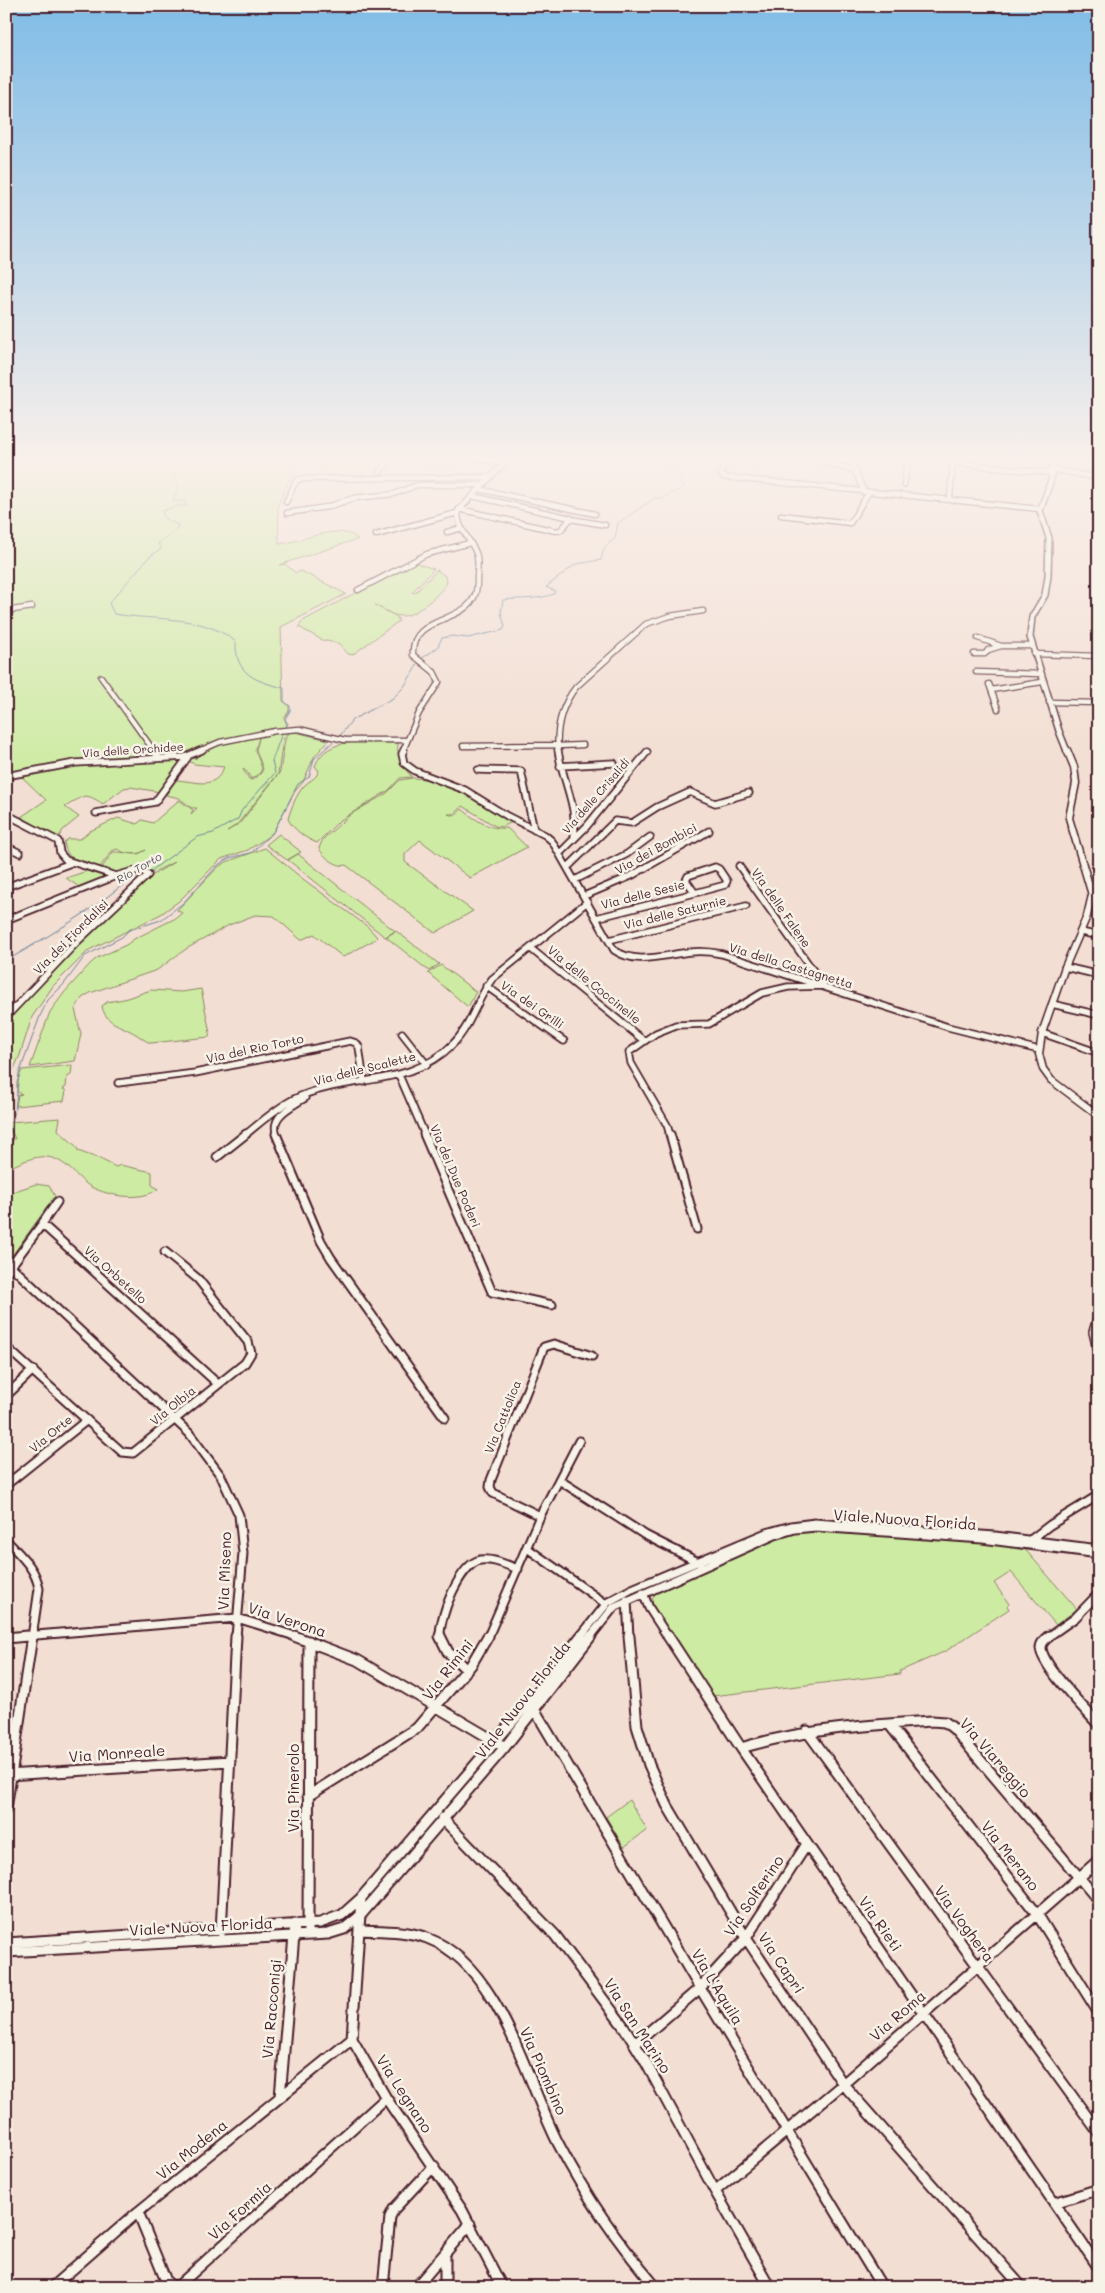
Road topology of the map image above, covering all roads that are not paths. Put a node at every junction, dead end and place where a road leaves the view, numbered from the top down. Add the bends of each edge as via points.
1 (410, 563) edge
2 (478, 563) edge
3 (1048, 563) edge
4 (358, 590) dead end
5 (32, 606) dead end
6 (6, 610) edge
7 (703, 612) dead end
8 (978, 638) dead end
9 (985, 642) junction
10 (1001, 646) junction
11 (1032, 646) junction
12 (988, 650) junction
13 (974, 654) dead end
14 (1034, 654) junction
15 (1099, 656) edge
16 (976, 672) dead end
17 (1040, 674) junction
18 (100, 677) dead end
19 (1042, 682) junction
20 (989, 684) dead end
21 (991, 690) junction
22 (1049, 702) junction
23 (1099, 703) edge
24 (998, 709) dead end
25 (406, 740) junction
26 (583, 745) dead end
27 (463, 746) dead end
28 (558, 746) junction
29 (646, 752) dead end
30 (188, 757) junction
31 (160, 758) junction
32 (614, 763) dead end
33 (560, 766) junction
34 (478, 770) dead end
35 (6, 776) edge
36 (749, 793) dead end
37 (96, 813) dead end
38 (6, 814) edge
39 (534, 830) junction
40 (709, 831) dead end
41 (574, 837) junction
42 (650, 837) dead end
43 (6, 846) edge
44 (560, 852) junction
45 (20, 853) dead end
46 (71, 863) junction
47 (739, 866) dead end
48 (568, 867) junction
49 (116, 876) junction
50 (575, 880) junction
51 (6, 887) edge
52 (1092, 888) junction
53 (1099, 890) edge
54 (695, 893) junction
55 (584, 896) junction
56 (587, 902) junction
57 (746, 906) dead end
58 (596, 918) junction
59 (6, 920) edge
60 (1081, 932) junction
61 (1099, 936) edge
62 (609, 940) junction
63 (530, 948) junction
64 (1065, 967) junction
65 (1099, 975) edge
66 (486, 986) junction
67 (824, 986) junction
68 (1052, 1004) junction
69 (1099, 1015) edge
70 (6, 1017) edge
71 (402, 1033) dead end
72 (1042, 1034) junction
73 (644, 1040) junction
74 (564, 1041) dead end
75 (1039, 1050) junction
76 (1099, 1054) edge
77 (427, 1065) junction
78 (399, 1075) junction
79 (364, 1082) junction
80 (118, 1083) dead end
81 (314, 1093) junction
82 (1099, 1116) edge
83 (217, 1157) dead end
84 (57, 1202) dead end
85 (42, 1224) junction
86 (697, 1230) dead end
87 (166, 1252) dead end
88 (9, 1269) edge
89 (552, 1305) dead end
90 (1099, 1315) edge
91 (6, 1347) edge
92 (1099, 1353) edge
93 (592, 1356) dead end
94 (33, 1370) junction
95 (218, 1384) junction
96 (6, 1396) edge
97 (175, 1418) junction
98 (445, 1418) dead end
99 (86, 1420) junction
100 (578, 1441) dead end
101 (559, 1480) junction
102 (6, 1485) edge
103 (1099, 1495) edge
104 (540, 1516) junction
105 (6, 1540) edge
106 (1029, 1542) junction
107 (527, 1548) junction
108 (1099, 1549) edge
109 (1099, 1554) edge
110 (698, 1562) junction
111 (706, 1566) junction
112 (518, 1569) junction
113 (643, 1593) junction
114 (1099, 1593) edge
115 (627, 1600) junction
116 (606, 1604) junction
117 (237, 1618) junction
118 (33, 1635) junction
119 (6, 1638) edge
120 (308, 1641) junction
121 (467, 1670) junction
122 (532, 1705) junction
123 (438, 1706) junction
124 (889, 1724) junction
125 (1099, 1725) edge
126 (807, 1731) junction
127 (496, 1742) junction
128 (504, 1747) junction
129 (741, 1748) junction
130 (230, 1761) junction
131 (8, 1775) edge
132 (308, 1796) junction
133 (6, 1809) edge
134 (440, 1816) junction
135 (807, 1844) junction
136 (1099, 1860) edge
137 (1079, 1877) junction
138 (361, 1898) junction
139 (1099, 1901) edge
140 (1038, 1914) junction
141 (360, 1916) junction
142 (308, 1923) junction
143 (295, 1924) junction
144 (221, 1929) junction
145 (360, 1930) junction
146 (308, 1934) junction
147 (294, 1935) junction
148 (746, 1938) junction
149 (220, 1939) junction
150 (6, 1943) edge
151 (6, 1952) edge
152 (977, 1966) junction
153 (700, 1988) junction
154 (925, 2013) junction
155 (1099, 2013) edge
156 (352, 2039) junction
157 (635, 2044) junction
158 (843, 2084) junction
159 (280, 2098) junction
160 (386, 2098) junction
161 (787, 2131) junction
162 (1099, 2133) edge
163 (434, 2166) junction
164 (1099, 2189) edge
165 (715, 2191) junction
166 (1054, 2202) junction
167 (138, 2212) junction
168 (470, 2224) junction
169 (445, 2256) junction
170 (1099, 2268) edge
171 (52, 2287) edge
172 (383, 2287) edge
173 (416, 2287) edge
174 (445, 2287) edge
175 (502, 2287) edge
176 (656, 2287) edge
177 (770, 2287) edge
178 (882, 2287) edge
179 (1022, 2287) edge

1 - 4 street
2 - 25 street, Via della Castagnetta via 474,598 465,607 420,633 411,650 417,660 436,675 438,684
3 - 11 main road via 1045,593 1031,620
5 - 6 street
7 - 28 street via 654,620 629,638 569,695 558,723
8 - 9 street
9 - 10 street
9 - 12 street
10 - 11 street
10 - 12 street
11 - 14 main road
12 - 13 street via 985,654
14 - 15 street
14 - 17 main road
16 - 17 street
17 - 19 main road
18 - 31 street
19 - 21 street
19 - 22 main road
20 - 21 street
21 - 24 street
22 - 23 street
22 - 52 main road via 1075,771 1076,784 1069,818
25 - 30 street, Via delle Orchidee via 343,740 299,729 280,730 220,742
25 - 39 street, Via della Castagnetta via 402,756 409,768 465,790
26 - 28 street
27 - 28 street
28 - 33 street
29 - 41 street, Via delle Crisalidi
30 - 31 street, Via delle Orchidee
30 - 37 street via 155,802
31 - 35 street, Via delle Orchidee via 75,764
32 - 33 street
33 - 41 street via 574,810
34 - 39 street via 520,771
36 - 48 street via 713,803 690,792 632,823 615,821
38 - 46 street via 58,840 60,854
39 - 44 street, Via della Castagnetta via 550,839
40 - 55 street, Via dei Bombici via 631,876
41 - 44 street, Via delle Crisalidi
42 - 50 street via 627,854
43 - 45 street
44 - 48 street, Via della Castagnetta
46 - 49 street
46 - 51 street
47 - 67 street, Via delle Falene
48 - 50 street, Via della Castagnetta
49 - 59 street, Via dei Fiordalisi
49 - 70 street, Via dei Fiordalisi via 139,870 146,873
50 - 55 street, Via della Castagnetta
52 - 53 street
52 - 60 main road via 1092,902
54 - 54 street, Via delle Sesie via 725,885 728,882 718,868 713,867 686,878
54 - 58 street, Via delle Sesie
55 - 56 street, Via della Castagnetta
56 - 58 street, Via della Castagnetta
56 - 63 street, Via delle Scalette
57 - 62 street, Via delle Saturnie
58 - 62 street, Via della Castagnetta
60 - 61 street
60 - 64 main road
62 - 67 street, Via della Castagnetta via 617,953 629,957 714,953
63 - 66 street, Via delle Scalette
63 - 73 street, Via delle Coccinelle
64 - 65 street
64 - 68 main road
66 - 74 street, Via dei Grilli
66 - 77 street, Via delle Scalette via 456,1042
67 - 73 street via 792,986 770,991 746,1000 708,1024 674,1026
67 - 75 street, Via della Castagnetta via 948,1027
68 - 69 street
68 - 72 main road
71 - 77 street
72 - 75 main road
72 - 76 street
73 - 86 street via 630,1050 629,1058 668,1126
75 - 82 main road via 1042,1067 1050,1078
77 - 78 street, Via delle Scalette
78 - 79 street, Via delle Scalette
78 - 89 street, Via dei Due Poderi via 492,1292
79 - 80 street, Via del Rio Torto via 358,1046 350,1041 195,1073
79 - 81 street, Via delle Scalette
81 - 83 street, Via delle Scalette via 283,1105
81 - 98 street via 278,1116 274,1124 276,1137 328,1254
84 - 85 street
85 - 88 street
85 - 95 street, Via Orbetello
87 - 95 street, Via Olbia via 198,1279 251,1348 252,1354 248,1359
88 - 97 street, Via Miseno
90 - 92 main road via 1095,1329
91 - 94 street, Via Olbia
93 - 104 street, Via Cattolica via 556,1344 544,1346 491,1480 493,1493
94 - 96 street
94 - 99 street, Via Olbia
95 - 97 street, Via Olbia
97 - 99 street, Via Olbia via 128,1454
97 - 117 street, Via Miseno via 214,1465 230,1491 239,1515 243,1553
99 - 102 street, Via Orte
100 - 101 street, Via Rimini
101 - 104 street, Via Rimini
101 - 110 street via 645,1535
103 - 106 street
104 - 107 street, Via Rimini
105 - 118 street via 38,1580
106 - 108 street, Viale Nuova Florida
106 - 109 street, Viale Nuova Florida
106 - 110 street, Viale Nuova Florida via 966,1533 810,1523 773,1531
106 - 111 street, Viale Nuova Florida via 812,1527 775,1535
107 - 112 street, Via Rimini
107 - 116 street
110 - 111 street
110 - 116 street, Viale Nuova Florida via 632,1589
111 - 113 street, Viale Nuova Florida
112 - 121 street, Via Rimini via 483,1648
112 - 121 street via 477,1560 468,1567 460,1581 442,1617 440,1633 447,1651
113 - 115 street, Viale Nuova Florida
113 - 129 street, Via Rieti via 649,1608
114 - 125 street via 1079,1614 1044,1640 1041,1648 1047,1665
115 - 122 street, Viale Nuova Florida via 610,1612
115 - 148 street, Via Capri via 636,1719 645,1754 664,1800
116 - 122 street, Viale Nuova Florida
117 - 118 street, Via Verona
117 - 120 street, Via Verona
117 - 130 street, Via Miseno
118 - 119 street, Via Verona
118 - 131 street
120 - 123 street, Via Verona via 378,1671
120 - 132 street, Via Pinerolo
121 - 123 street, Via Rimini
122 - 127 street, Viale Nuova Florida
122 - 128 street, Viale Nuova Florida
122 - 153 street, Via L'Aquila
123 - 127 street, Via Verona
123 - 132 street, Via Rimini via 410,1733
124 - 126 street, Via Viareggio
124 - 137 street, Via Viareggio via 936,1720 948,1724
124 - 140 street, Via Merano
126 - 129 street, Via Viareggio
126 - 152 street, Via Voghera
127 - 128 street, Via Verona
127 - 134 street, Viale Nuova Florida
128 - 134 street, Viale Nuova Florida
129 - 135 street, Via Rieti
130 - 131 street, Via Monreale
130 - 144 street, Via Miseno
131 - 133 street
132 - 142 street, Via Pinerolo
134 - 138 street, Viale Nuova Florida
134 - 141 street, Viale Nuova Florida
134 - 157 street, Via San Marino via 555,1935
135 - 148 street, Via Solferino
135 - 154 street, Via Rieti
136 - 137 street, Via Roma
137 - 139 street, Via Viareggio
137 - 140 street, Via Roma
138 - 141 street
138 - 142 street, Viale Nuova Florida via 336,1919
140 - 152 street, Via Roma
140 - 155 street, Via Merano
141 - 145 street
141 - 146 street, Viale Nuova Florida via 338,1932
142 - 143 street, Viale Nuova Florida
142 - 146 street, Via Pinerolo
143 - 144 street, Viale Nuova Florida
143 - 147 street, Via Racconigi
144 - 149 street, Via Miseno
144 - 150 street, Viale Nuova Florida
145 - 156 street
145 - 176 street, Via Piombino via 400,1932 427,1938 446,1948 474,1971 508,2030 570,2164 628,2253
146 - 147 street, Viale Nuova Florida
147 - 149 street, Viale Nuova Florida
147 - 159 street, Via Racconigi
148 - 153 street, Via Solferino
148 - 158 street, Via Capri
149 - 151 street, Viale Nuova Florida
152 - 154 street, Via Roma
152 - 162 street, Via Voghera
153 - 157 street, Via Solferino
153 - 161 street, Via L'Aquila
154 - 158 street, Via Roma
154 - 166 street, Via Rieti
156 - 159 street, Via Modena
156 - 160 street, Via Legnano
157 - 165 street, Via San Marino
158 - 161 street, Via Roma
158 - 179 street, Via Capri
159 - 167 street, Via Modena
160 - 163 street, Via Legnano
160 - 167 street, Via Formia via 178,2286 166,2281
161 - 165 street, Via Roma
161 - 178 street, Via L'Aquila
163 - 168 street, Via Legnano
163 - 172 street via 396,2206 390,2217
164 - 166 street
165 - 177 street, Via San Marino
166 - 170 street, Via Rieti
167 - 171 street, Via Modena
168 - 169 street
168 - 175 street, Via Legnano
169 - 173 street
169 - 174 street

